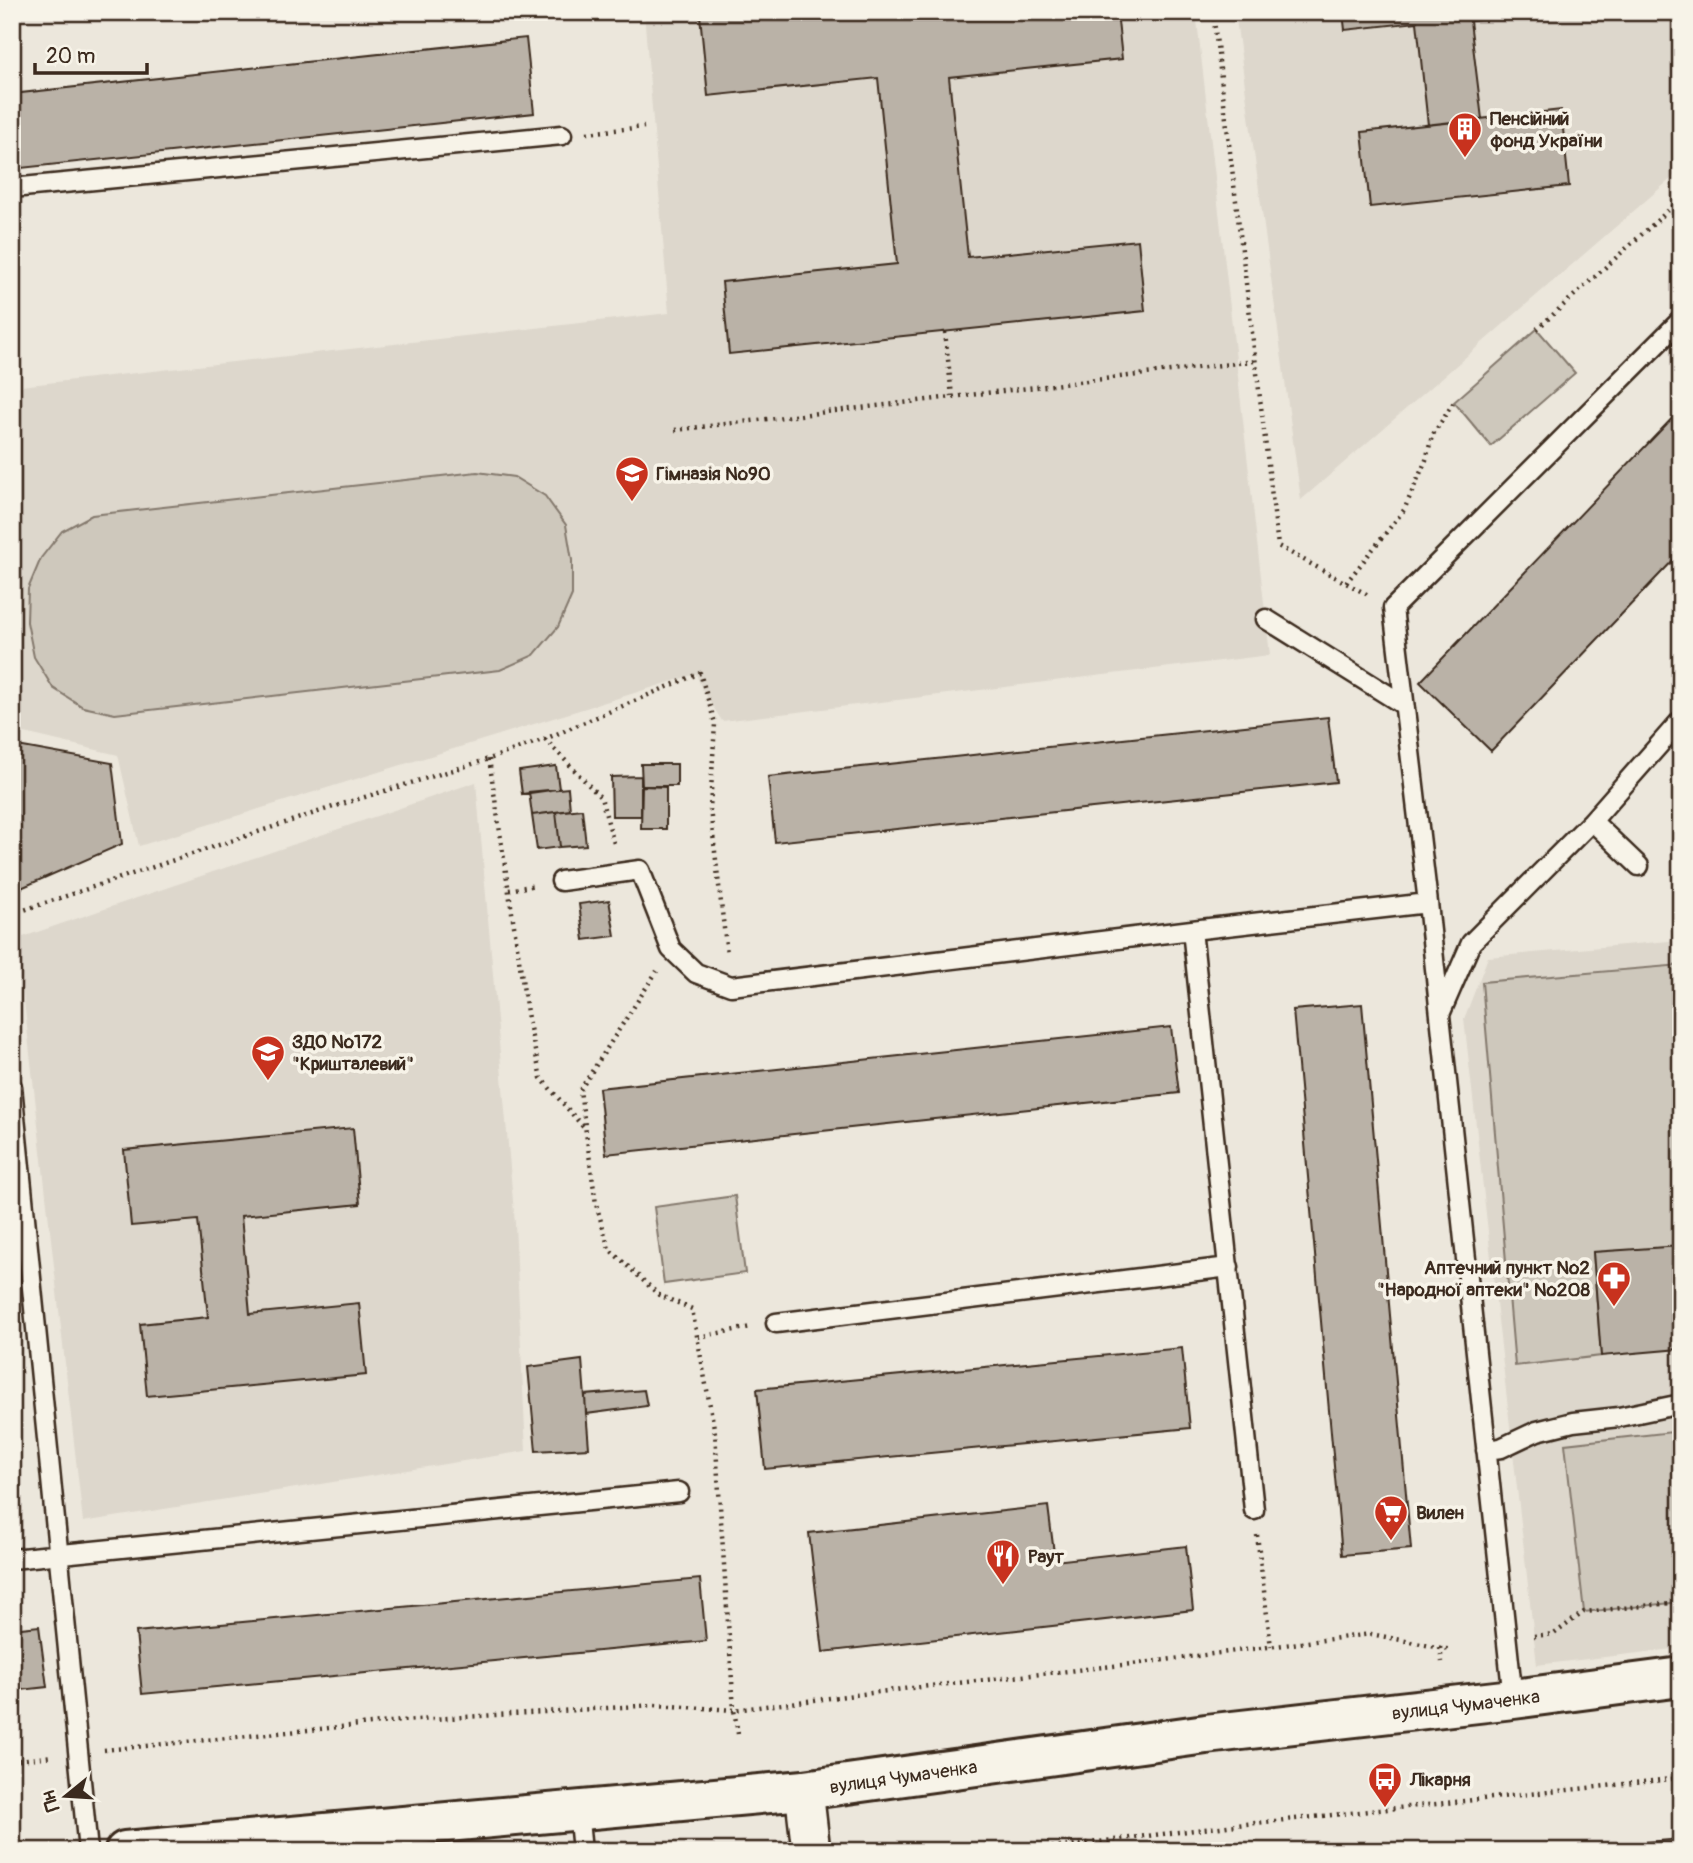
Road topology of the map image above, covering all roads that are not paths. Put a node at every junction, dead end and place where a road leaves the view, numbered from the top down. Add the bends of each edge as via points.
1 (562, 135) road end
2 (12, 188) edge
3 (1681, 320) edge
4 (1266, 619) dead end
5 (1404, 705) junction
6 (1681, 720) edge
7 (1592, 821) junction
8 (1639, 866) dead end
9 (561, 881) dead end
10 (1428, 903) junction
11 (1192, 930) junction
12 (1439, 1015) junction
13 (12, 1087) edge
14 (15, 1149) edge
15 (1229, 1268) junction
16 (776, 1323) road end
17 (1681, 1404) edge
18 (1486, 1450) junction
19 (679, 1492) dead end
20 (1254, 1510) road end
21 (59, 1555) junction
22 (12, 1559) edge
23 (1681, 1677) edge
24 (1513, 1699) junction
25 (804, 1790) junction
26 (578, 1810) junction
27 (88, 1851) edge
28 (125, 1851) edge
29 (582, 1851) edge
30 (811, 1851) edge

1 - 2 lane
3 - 5 lane via 1393,608
4 - 5 lane
5 - 10 lane
6 - 7 lane
7 - 8 lane
7 - 12 lane via 1471,943
9 - 11 lane via 640,870 671,949 696,973 731,986
10 - 11 lane
10 - 12 lane
11 - 15 lane
12 - 18 lane
13 - 14 lane
14 - 21 lane
15 - 16 lane
15 - 20 lane
17 - 18 lane via 1573,1422
18 - 24 lane
19 - 21 lane
21 - 22 lane
21 - 27 lane
23 - 24 street, вулиця Чумаченка
24 - 25 street, вулиця Чумаченка via 1206,1734
25 - 26 street, вулиця Чумаченка
25 - 30 street
26 - 28 street, вулиця Чумаченка
26 - 29 lane

